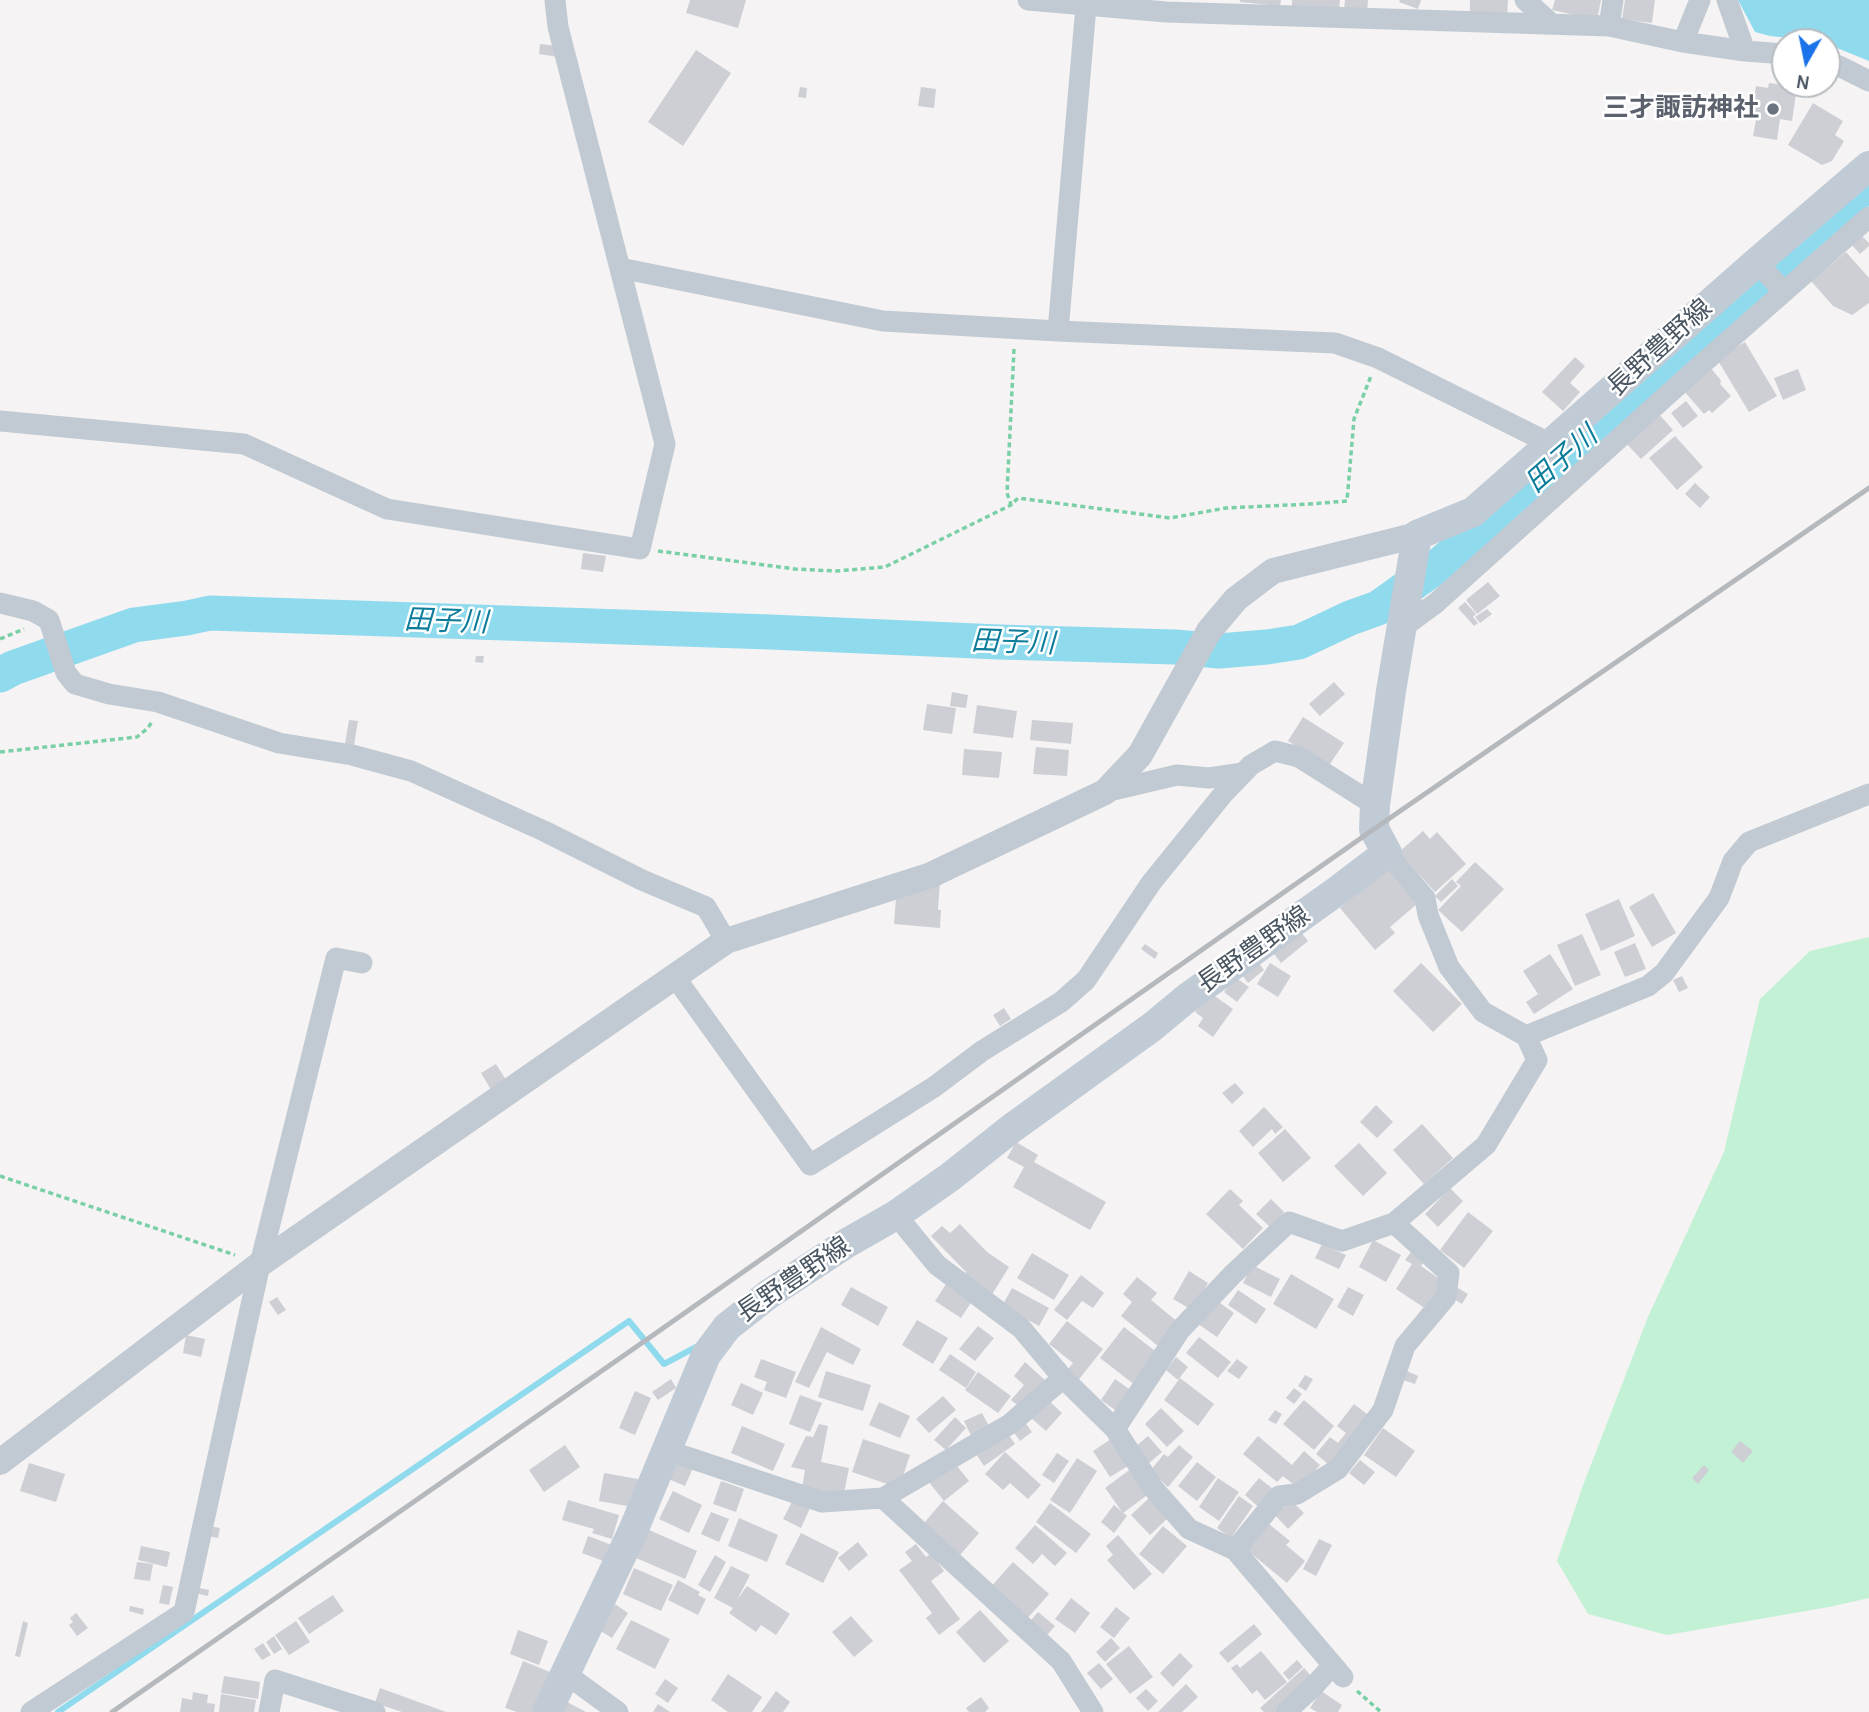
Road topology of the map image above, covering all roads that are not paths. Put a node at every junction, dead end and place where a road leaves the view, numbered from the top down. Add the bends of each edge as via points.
1 (555, 0) edge
2 (1028, 0) edge
3 (1525, 0) edge
4 (1613, 0) edge
5 (1700, 0) edge
6 (1727, 0) edge
7 (1074, 4) edge
8 (1167, 6) edge
9 (1552, 24) junction
10 (1609, 26) junction
11 (1683, 43) junction
12 (1745, 51) junction
13 (1771, 53) edge
14 (1841, 67) edge
15 (1869, 81) edge
16 (1869, 166) edge
17 (1869, 217) edge
18 (1759, 263) junction
19 (620, 268) junction
20 (1782, 289) junction
21 (1058, 331) junction
22 (0, 421) edge
23 (1551, 444) junction
24 (1417, 536) junction
25 (0, 603) edge
26 (1403, 622) junction
27 (1243, 774) junction
28 (1105, 792) junction
29 (1869, 794) edge
30 (1376, 805) junction
31 (1387, 853) junction
32 (726, 941) junction
33 (362, 963) dead end
34 (675, 977) junction
35 (1526, 1036) junction
36 (896, 1214) junction
37 (1394, 1223) junction
38 (260, 1264) junction
39 (1063, 1378) junction
40 (1115, 1429) junction
41 (666, 1450) junction
42 (0, 1462) edge
43 (883, 1498) junction
44 (1235, 1550) junction
45 (566, 1674) junction
46 (32, 1712) edge
47 (269, 1712) edge
48 (375, 1712) edge
49 (547, 1712) edge
50 (618, 1712) edge
51 (1093, 1712) edge
52 (1286, 1712) edge

1 - 19 street
2 - 7 street
3 - 9 street
4 - 10 street
5 - 11 street
6 - 12 street
7 - 8 street
7 - 21 street
8 - 9 street
9 - 10 street
10 - 11 street
11 - 12 street
12 - 13 street
14 - 15 street
16 - 18 main road, 長野豊野線
17 - 20 street
18 - 20 street
18 - 23 main road, 長野豊野線
19 - 21 street via 883,321
19 - 22 street via 665,444 640,549 387,509 244,444
20 - 26 street via 1436,603
21 - 23 street via 1335,343 1378,358
23 - 24 main road, 長野豊野線 via 1474,512
24 - 26 main road
24 - 28 street via 1273,571 1236,599 1209,631 1140,755
25 - 32 street via 49,620 66,673 75,684 158,702 279,743 411,771 706,907
26 - 30 main road
27 - 28 street via 1177,775
27 - 30 street via 1275,751 1299,757
27 - 34 street via 1151,883 1086,980 1061,1002 810,1165
28 - 32 street via 930,875
29 - 35 street via 1749,842 1733,861 1719,898 1664,973 1648,986
30 - 31 main road via 1374,829
31 - 35 street via 1425,898 1449,967 1483,1012
31 - 36 main road, 長野豊野線
32 - 34 street
33 - 38 street via 336,958
34 - 38 street
35 - 37 street via 1537,1060 1486,1145
36 - 39 street via 937,1265 1021,1328
36 - 41 main road, 長野豊野線 via 769,1294 727,1327 706,1355
37 - 40 street via 1342,1241 1289,1222 1180,1330
37 - 44 street via 1449,1273 1446,1297 1405,1346 1383,1410 1338,1469 1297,1494 1279,1496
38 - 42 street
38 - 46 street via 184,1612
39 - 40 street
39 - 43 street via 1010,1424
40 - 44 street via 1153,1488 1189,1529
41 - 43 street via 822,1502
41 - 45 main road, 長野豊野線
43 - 51 street via 1061,1661
44 - 52 street via 1338,1671
45 - 49 main road, 長野豊野線
45 - 50 street
47 - 48 street via 275,1680

